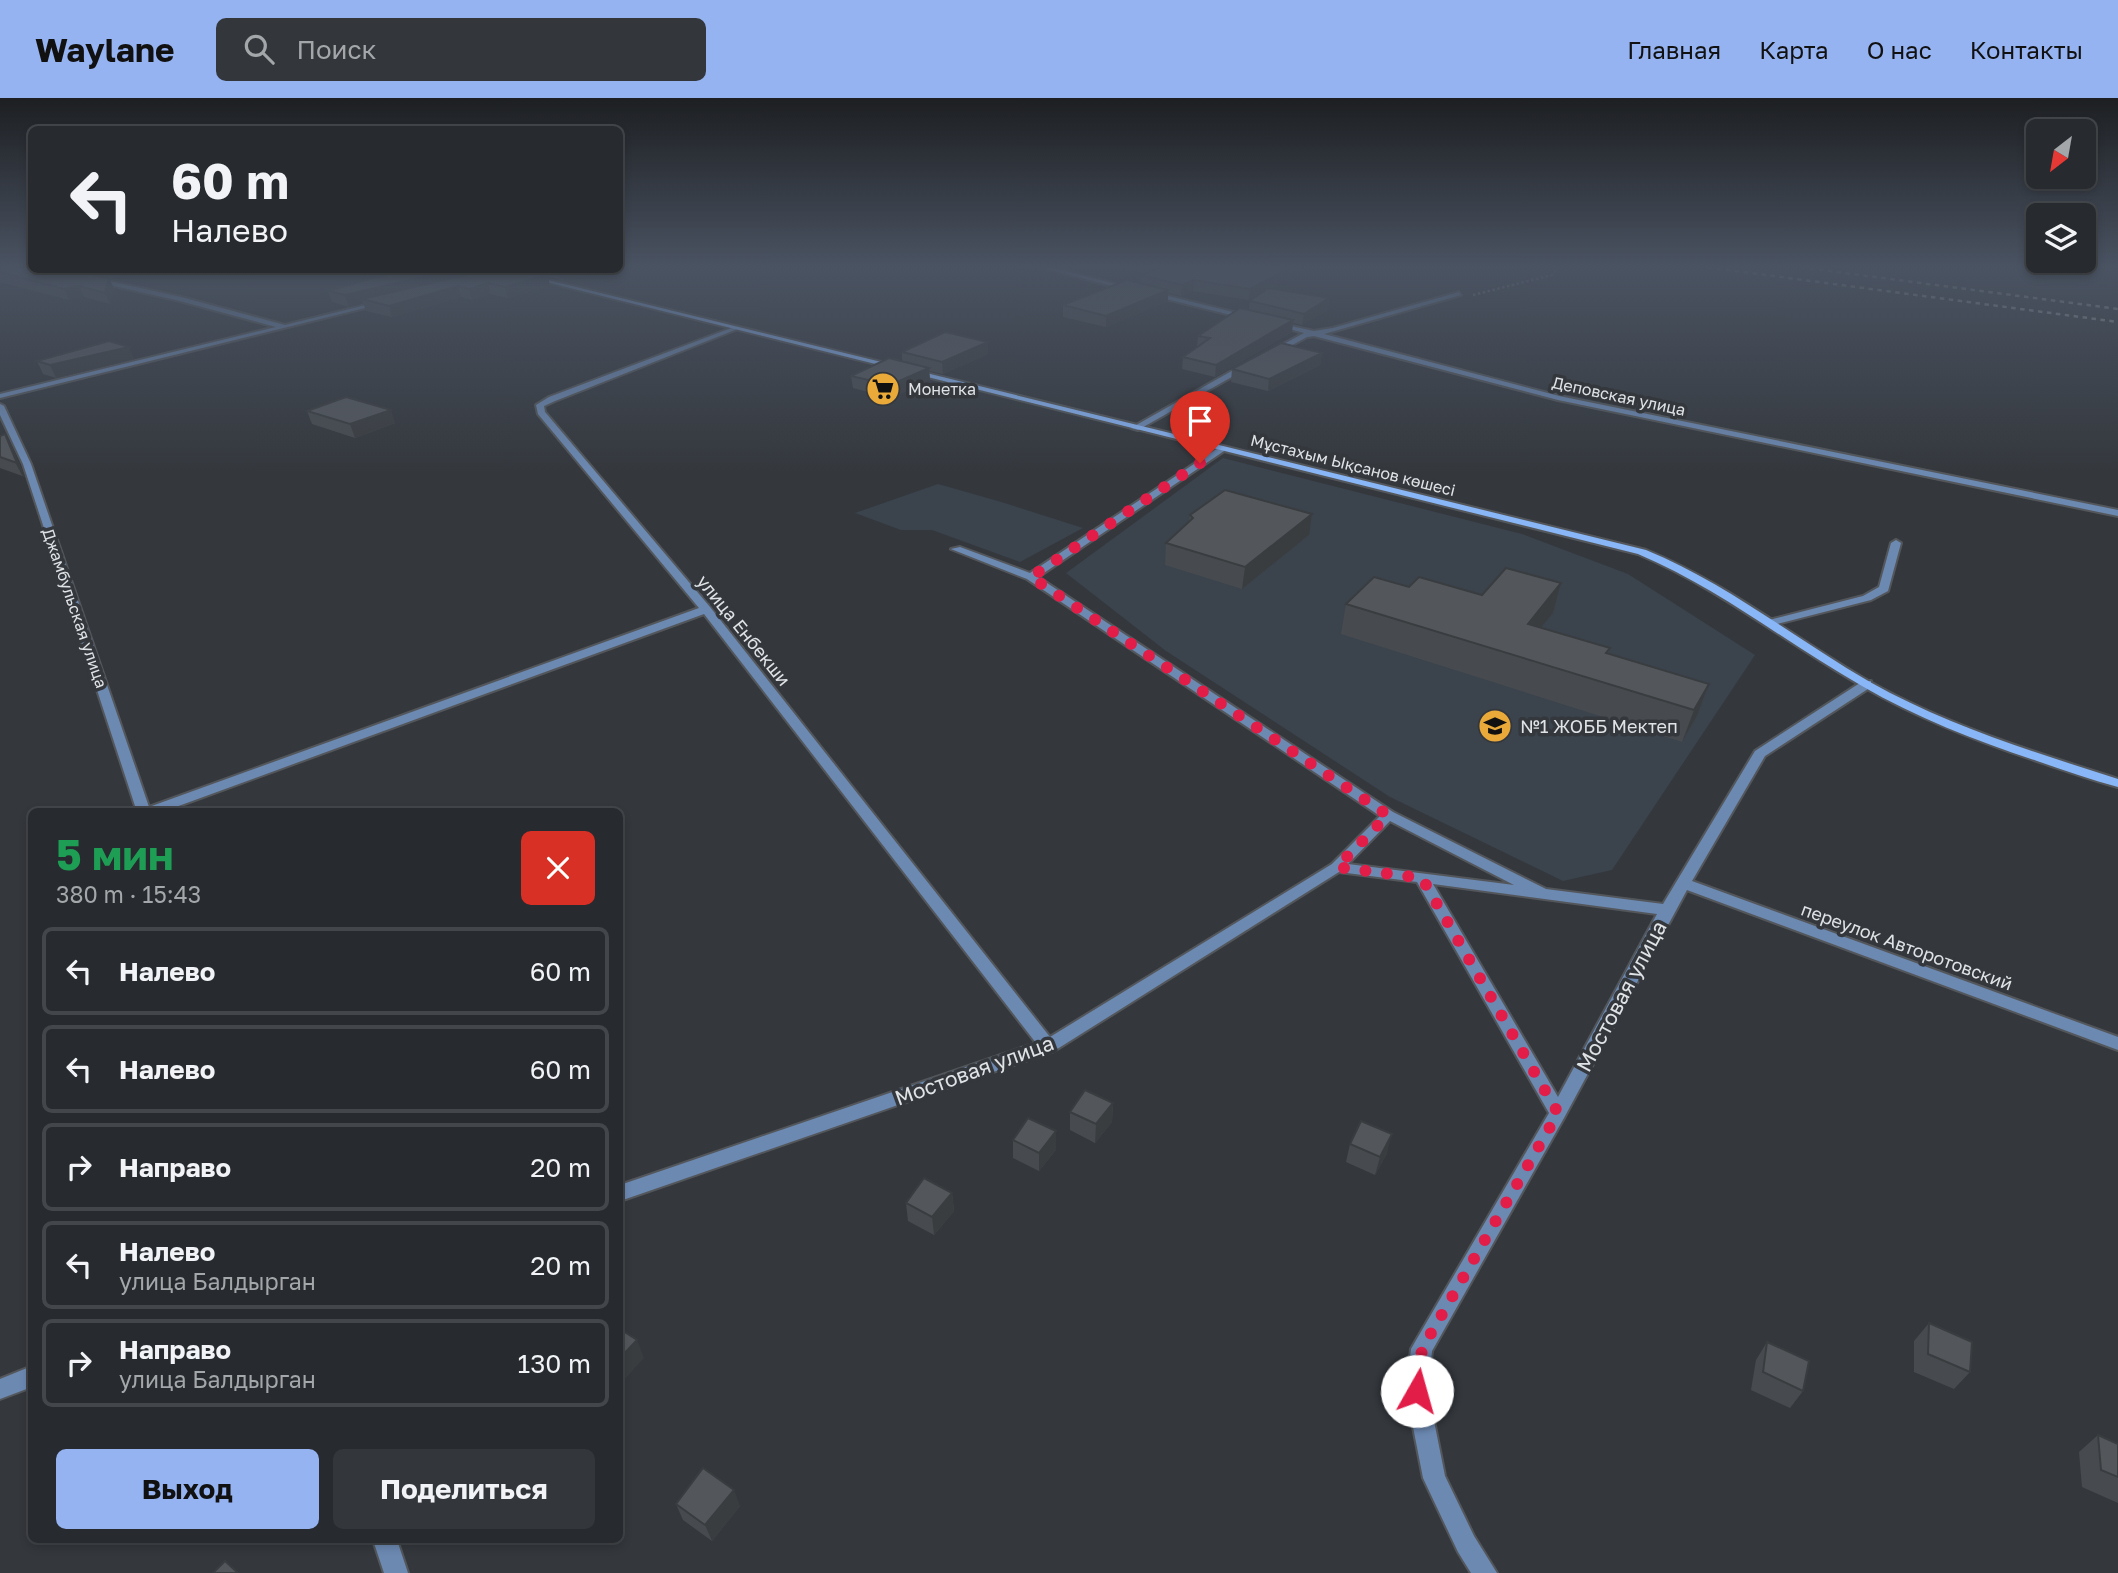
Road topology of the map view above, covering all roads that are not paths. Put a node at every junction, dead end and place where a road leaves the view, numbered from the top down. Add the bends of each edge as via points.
1 (252, 335) edge
2 (719, 335) edge
3 (763, 335) edge
4 (1309, 335) edge
5 (1322, 335) edge
6 (1265, 356) edge
7 (1254, 363) edge
8 (0, 396) edge
9 (0, 406) edge
10 (1135, 428) junction
11 (1221, 449) junction
12 (2118, 513) edge
13 (1896, 543) dead end
14 (956, 549) dead end
15 (1031, 577) junction
16 (706, 609) junction
17 (1773, 622) junction
18 (1867, 684) junction
19 (2118, 783) edge
20 (146, 808) edge
21 (158, 808) edge
22 (1388, 815) junction
23 (1337, 867) junction
24 (1422, 878) junction
25 (1683, 883) junction
26 (1541, 893) junction
27 (1667, 910) junction
28 (2118, 1044) edge
29 (1048, 1046) junction
30 (1558, 1113) junction
31 (623, 1192) edge
32 (28, 1378) edge
33 (0, 1389) edge
34 (386, 1543) edge
35 (396, 1573) edge
36 (1485, 1573) edge

1 - 8 street
2 - 16 street, улица Енбекши via 540,405 541,412
3 - 10 main road, Мұстахым Ықсанов көшесі
4 - 6 street
5 - 12 street, Деповская улица via 1558,398
7 - 10 street
9 - 20 street, Джамбульская улица via 27,464
10 - 11 main road, Мұстахым Ықсанов көшесі
11 - 15 street
11 - 17 main road, Мұстахым Ықсанов көшесі via 1642,552 1696,575
13 - 17 street via 1884,589 1867,598
14 - 15 street
15 - 22 street
16 - 21 street
16 - 29 street, улица Енбекши
17 - 18 main road, Мұстахым Ықсанов көшесі
18 - 19 main road, Мұстахым Ықсанов көшесі via 1933,716
18 - 25 street, Мостовая улица via 1760,754
22 - 23 street, Мостовая улица
22 - 26 street
23 - 24 street
23 - 29 street, Мостовая улица
24 - 26 street
24 - 30 street
25 - 27 street, Мостовая улица
25 - 28 street, переулок Авторотовский
26 - 27 street
27 - 30 street, Мостовая улица
29 - 31 street, Мостовая улица
30 - 36 street, Мостовая улица via 1422,1349 1417,1391 1434,1478
32 - 33 street
34 - 35 street

